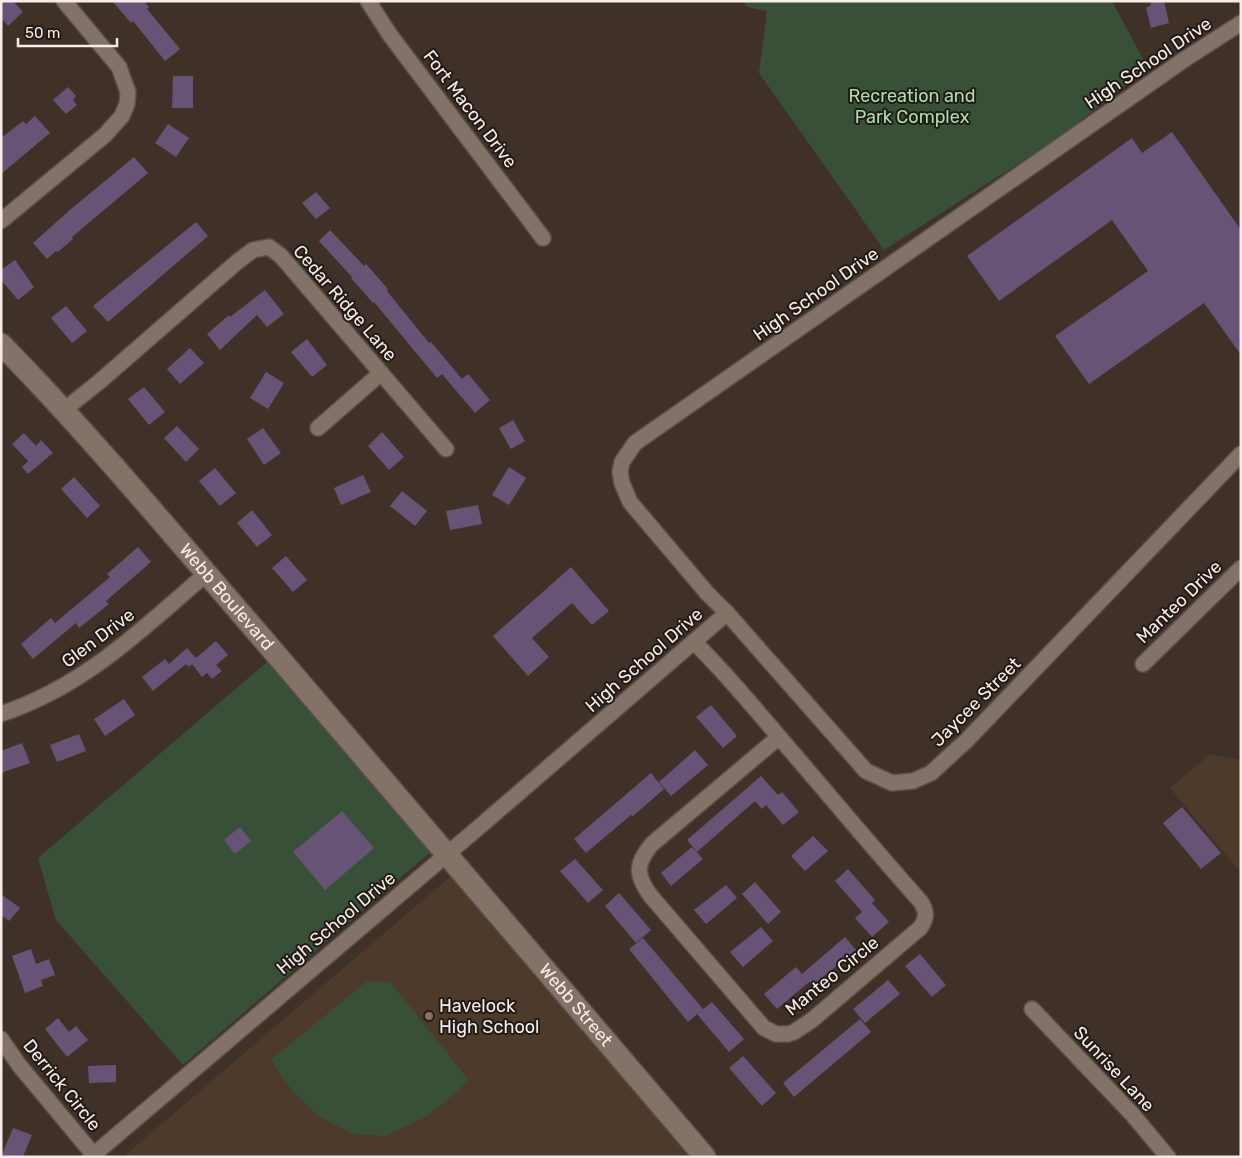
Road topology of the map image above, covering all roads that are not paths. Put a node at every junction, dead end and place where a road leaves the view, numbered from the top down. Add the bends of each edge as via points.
1 (64, 1) edge
2 (368, 1) edge
3 (1241, 24) edge
4 (1, 221) edge
5 (543, 238) dead end
6 (1, 344) edge
7 (381, 373) junction
8 (64, 410) junction
9 (318, 428) dead end
10 (446, 449) dead end
11 (1241, 454) edge
12 (1241, 568) edge
13 (206, 574) junction
14 (727, 613) junction
15 (694, 642) junction
16 (1143, 664) dead end
17 (1, 714) edge
18 (779, 737) junction
19 (447, 853) junction
20 (1032, 1009) dead end
21 (1, 1039) edge
22 (92, 1156) edge
23 (706, 1157) edge
24 (1168, 1157) edge

1 - 4 street via 119,67 128,92 127,104 122,116 105,135
2 - 5 street, Fort Macon Drive
3 - 14 street, High School Drive via 1185,59 635,443 622,462 620,472 630,502
6 - 8 street, Webb Boulevard
7 - 8 street, Cedar Ridge Lane via 281,256 269,247 260,248 237,262
7 - 9 street
7 - 10 street, Cedar Ridge Lane
8 - 13 street, Webb Boulevard
11 - 14 street, Jaycee Street via 967,740 931,773 913,781 892,783 866,771
12 - 16 street, Manteo Drive
13 - 17 street, Glen Drive via 90,671 38,700
13 - 19 street, Webb Boulevard
14 - 15 street, High School Drive
15 - 18 street, Manteo Circle
15 - 19 street, High School Drive
18 - 18 street, Manteo Circle via 652,844 639,869 650,895 764,1028 776,1034 788,1034 812,1020 920,928 926,916 921,902
19 - 22 street, High School Drive
19 - 23 street, Webb Street
20 - 24 street, Sunrise Lane via 1113,1093
21 - 22 street, Derrick Circle

